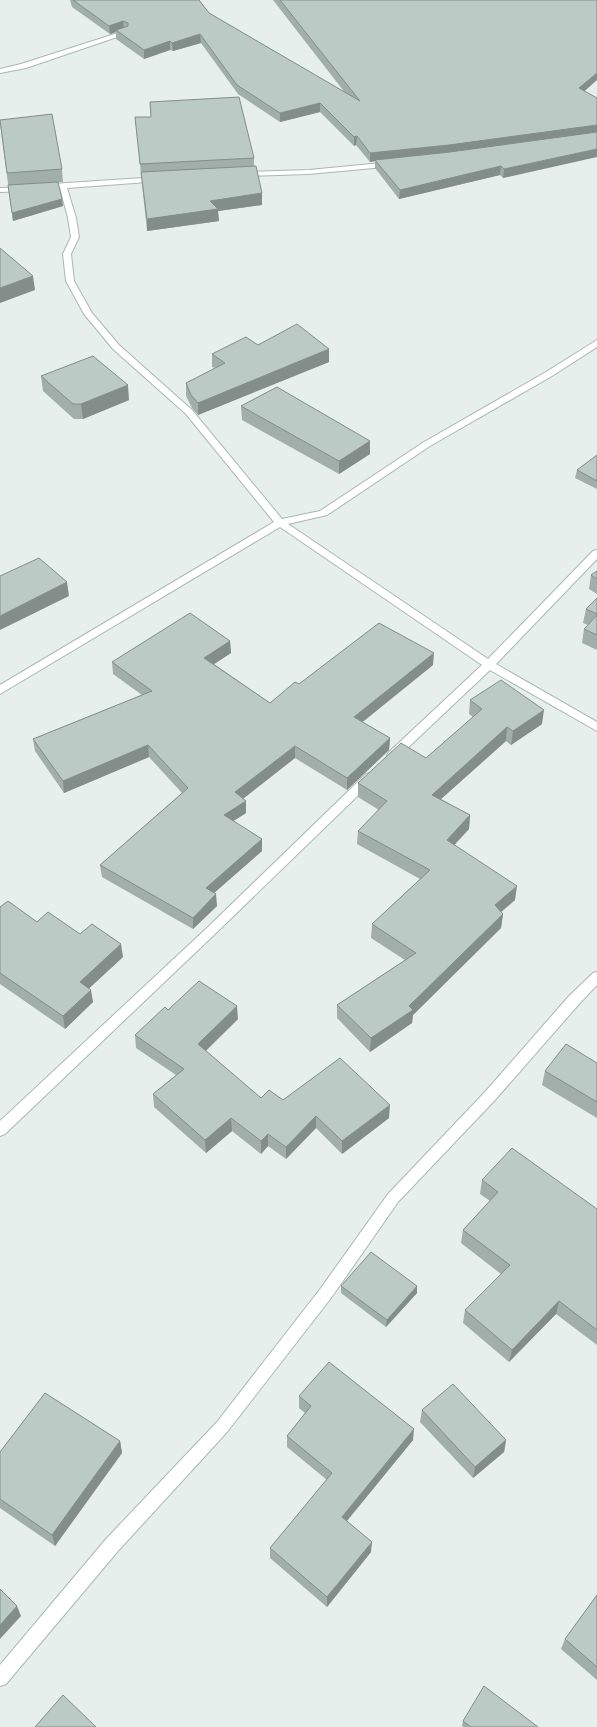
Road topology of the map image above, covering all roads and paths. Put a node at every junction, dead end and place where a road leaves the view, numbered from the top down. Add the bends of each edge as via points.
1 (124, 33) edge
2 (0, 71) edge
3 (404, 162) edge
4 (236, 174) edge
5 (169, 178) edge
6 (63, 186) junction
7 (47, 187) edge
8 (31, 188) edge
9 (0, 190) edge
10 (597, 343) edge
11 (280, 523) junction
12 (597, 553) edge
13 (489, 665) junction
14 (0, 690) edge
15 (597, 727) edge
16 (597, 977) edge
17 (0, 1130) edge
18 (0, 1678) edge

1 - 2 street
3 - 4 street via 310,172
5 - 6 street
6 - 7 street
6 - 11 street via 75,237 67,254 70,281 88,314 116,347 189,412
8 - 9 street
10 - 11 street via 549,374 427,444 323,513
11 - 13 street
11 - 14 street
12 - 13 street
13 - 15 street
13 - 17 street
16 - 18 street via 490,1096 393,1198 326,1293 222,1427 112,1545

